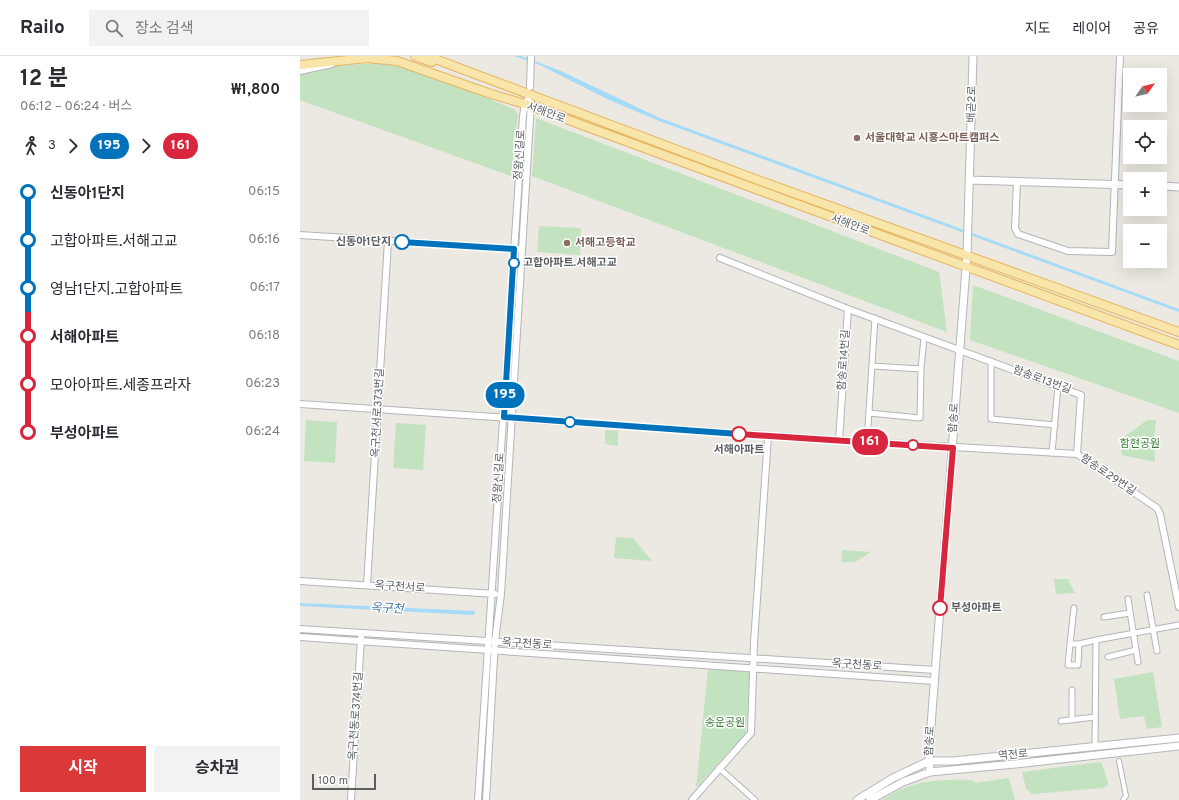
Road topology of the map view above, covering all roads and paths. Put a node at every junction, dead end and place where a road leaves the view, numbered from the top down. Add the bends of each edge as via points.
1 (398, 56) edge
2 (415, 56) edge
3 (427, 56) edge
4 (532, 56) edge
5 (973, 56) edge
6 (1120, 56) edge
7 (300, 59) edge
8 (343, 59) edge
9 (300, 65) edge
10 (300, 70) edge
11 (467, 78) junction
12 (528, 92) junction
13 (526, 105) junction
14 (969, 180) junction
15 (1017, 182) junction
16 (1114, 185) junction
17 (1123, 186) edge
18 (1167, 186) edge
19 (1179, 187) edge
20 (300, 235) edge
21 (388, 241) junction
22 (514, 249) junction
23 (523, 250) junction
24 (967, 255) junction
25 (720, 258) dead end
26 (966, 267) junction
27 (848, 308) junction
28 (875, 318) junction
29 (1179, 332) edge
30 (924, 337) junction
31 (1179, 345) edge
32 (959, 350) junction
33 (991, 361) junction
34 (872, 366) junction
35 (921, 369) junction
36 (1058, 386) junction
37 (300, 404) edge
38 (378, 410) junction
39 (869, 413) junction
40 (504, 417) junction
41 (512, 418) junction
42 (1055, 425) junction
43 (768, 436) junction
44 (839, 440) junction
45 (867, 442) junction
46 (953, 448) junction
47 (1052, 453) junction
48 (1077, 454) junction
49 (300, 581) edge
50 (367, 585) junction
51 (492, 594) junction
52 (501, 594) junction
53 (1147, 595) dead end
54 (1128, 600) dead end
55 (1179, 607) edge
56 (1074, 608) dead end
57 (1130, 613) junction
58 (1104, 617) dead end
59 (1179, 625) edge
60 (300, 629) edge
61 (1154, 630) junction
62 (361, 633) junction
63 (1134, 633) junction
64 (300, 638) edge
65 (1096, 640) junction
66 (488, 641) junction
67 (495, 641) junction
68 (361, 642) junction
69 (1070, 644) junction
70 (1079, 644) junction
71 (488, 650) junction
72 (1136, 650) junction
73 (495, 651) junction
74 (1157, 651) dead end
75 (1108, 657) dead end
76 (755, 658) junction
77 (1138, 662) dead end
78 (754, 668) junction
79 (935, 670) junction
80 (934, 681) junction
81 (1072, 690) dead end
82 (1095, 717) junction
83 (1072, 720) junction
84 (1061, 721) dead end
85 (1179, 738) edge
86 (1179, 746) edge
87 (1095, 747) junction
88 (1117, 760) dead end
89 (929, 761) junction
90 (719, 768) junction
91 (930, 772) junction
92 (1125, 799) edge
93 (351, 800) edge
94 (478, 800) edge
95 (486, 800) edge
96 (692, 800) edge
97 (755, 800) edge
98 (857, 800) edge
99 (870, 800) edge

1 - 11 main road
2 - 11 main road
3 - 12 main road, 서해안로
4 - 12 street
5 - 14 main road, 배곧2로
6 - 16 street
7 - 8 main road
8 - 9 main road, 서해안로
8 - 10 street via 313,70
8 - 13 main road, 서해안로 via 397,60
11 - 12 main road, 서해안로
11 - 13 main road, 서해안로
12 - 13 street, 정왕신길로
12 - 24 main road, 서해안로
13 - 22 street, 정왕신길로 via 523,116
13 - 23 street, 정왕신길로
13 - 26 main road, 서해안로
14 - 15 main road
14 - 24 main road, 배곧2로
15 - 16 main road
15 - 16 street via 1014,228 1018,234 1068,251 1112,252
16 - 17 main road
18 - 19 main road
20 - 21 street
21 - 22 street
21 - 38 street, 옥구천서로373번길
22 - 23 street
22 - 40 street, 정왕신길로
23 - 41 street, 정왕신길로
24 - 26 main road, 함송로
24 - 29 main road, 서해안로
25 - 27 street
26 - 31 main road, 서해안로
26 - 32 main road, 함송로
27 - 28 street
27 - 44 street, 함송로14번길
28 - 30 street
28 - 34 street
30 - 32 street
30 - 35 street
32 - 33 street, 함송로13번길
32 - 46 main road, 함송로
33 - 36 street, 함송로13번길
33 - 42 street via 991,419
34 - 35 street
34 - 39 street
35 - 39 street via 920,418
36 - 42 street
36 - 48 street, 함송로13번길 via 1082,395
37 - 38 street, 함송로29번길
38 - 40 street, 함송로29번길
38 - 50 street, 옥구천서로373번길
39 - 45 street
40 - 41 street, 함송로29번길
40 - 51 street, 정왕신길로
41 - 43 street, 함송로29번길
41 - 52 street, 정왕신길로
42 - 47 street
43 - 44 street, 함송로29번길
43 - 76 street
44 - 45 street, 함송로29번길
45 - 46 street, 함송로29번길
46 - 47 street, 함송로29번길
46 - 79 main road, 함송로
47 - 48 street, 함송로29번길
48 - 55 street, 함송로29번길 via 1157,508
49 - 50 street, 옥구천서로
50 - 51 street, 옥구천서로
51 - 52 street, 옥구천서로
51 - 66 street, 정왕신길로
52 - 67 street, 정왕신길로
53 - 61 street
54 - 57 street
56 - 69 street
57 - 58 street
57 - 63 street
59 - 61 street
60 - 62 street, 옥구천동로
61 - 63 street
61 - 74 street
62 - 66 street, 옥구천동로
62 - 68 street, 옥구천동로374번길
63 - 65 street
63 - 72 street
64 - 68 street, 옥구천동로
65 - 70 street
65 - 82 street
66 - 67 street, 옥구천동로
66 - 71 street, 정왕신길로
67 - 73 street, 정왕신길로
67 - 76 street, 옥구천동로
68 - 71 street, 옥구천동로
68 - 93 street, 옥구천동로374번길
69 - 70 street
69 - 70 street via 1068,665 1078,665
71 - 73 street, 옥구천동로
71 - 94 street, 정왕신길로
72 - 75 street
72 - 77 street
73 - 78 street, 옥구천동로
73 - 95 street, 정왕신길로
76 - 78 street
76 - 79 street, 옥구천동로
78 - 80 street, 옥구천동로
78 - 90 street via 751,732
79 - 80 main road, 함송로
80 - 89 main road, 함송로
81 - 83 street
82 - 83 street
82 - 87 street
83 - 84 street
85 - 87 main road, 역전로
86 - 91 main road, 역전로
87 - 89 main road, 역전로 via 953,761
88 - 92 street
89 - 91 main road, 함송로
89 - 98 main road, 역전로 via 893,778
90 - 96 street
90 - 97 street
91 - 99 main road, 역전로 via 903,782

